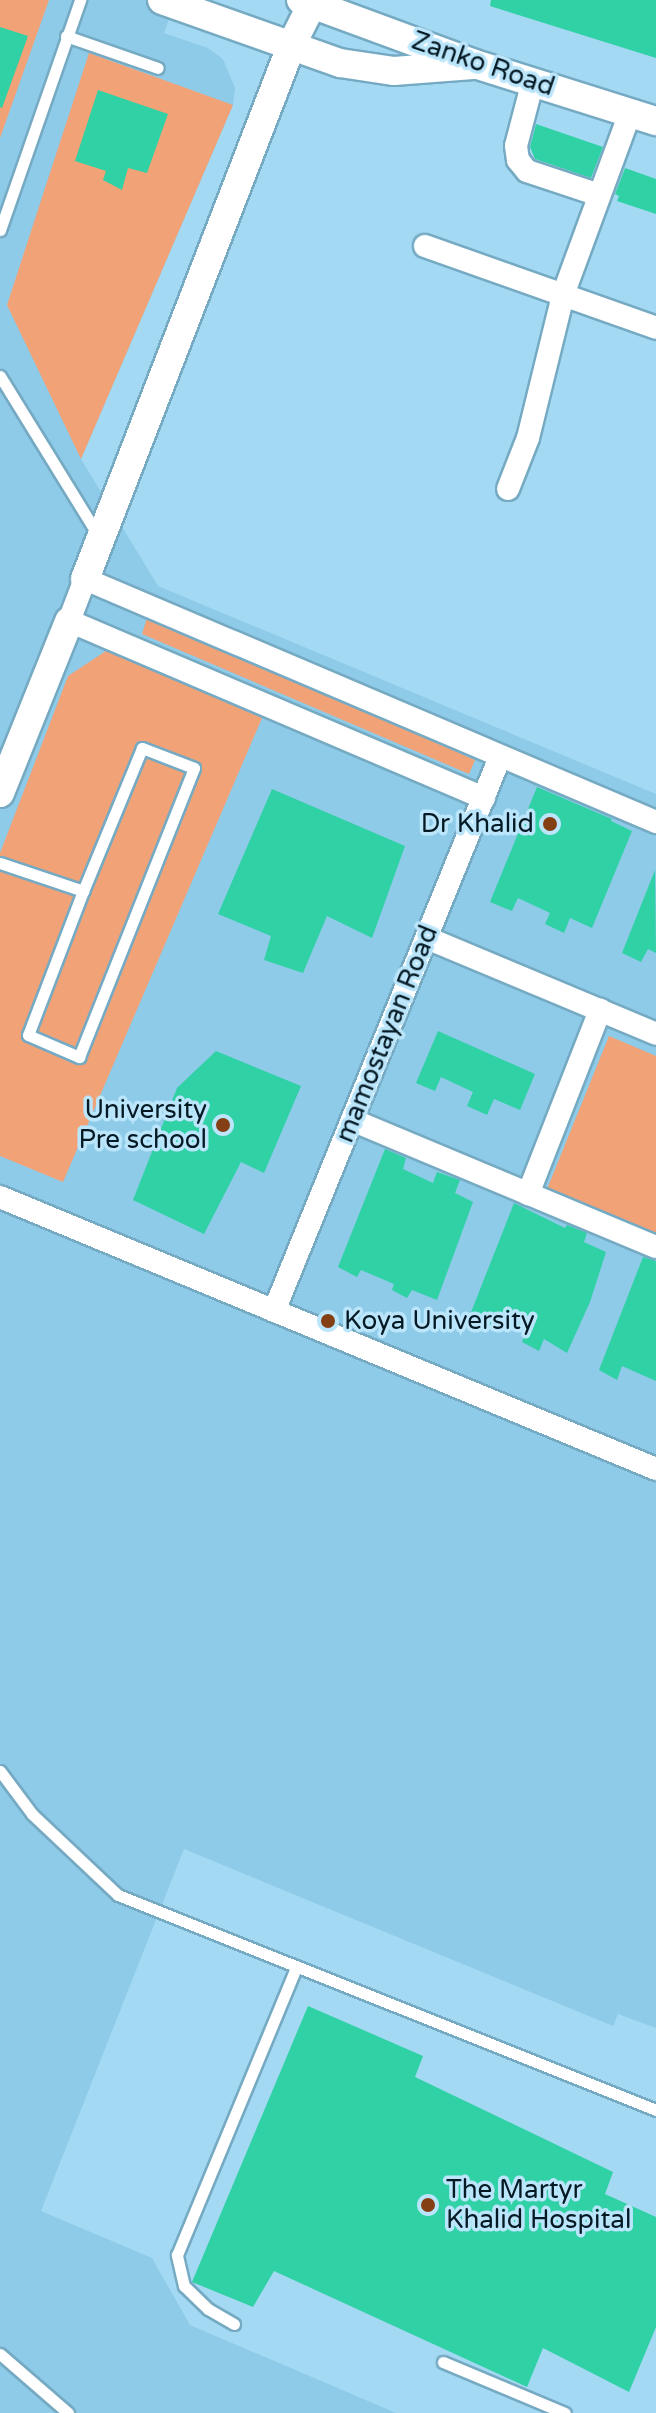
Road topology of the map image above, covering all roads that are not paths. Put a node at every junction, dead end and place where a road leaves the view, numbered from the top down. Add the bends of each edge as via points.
1 (80, 0) edge
2 (162, 0) edge
3 (309, 1) edge
4 (200, 6) edge
5 (66, 36) junction
6 (292, 44) junction
7 (475, 64) junction
8 (158, 68) dead end
9 (533, 81) junction
10 (643, 117) edge
11 (599, 195) junction
12 (0, 230) edge
13 (425, 246) dead end
14 (563, 295) junction
15 (656, 328) edge
16 (0, 376) edge
17 (508, 489) dead end
18 (100, 539) junction
19 (85, 579) junction
20 (69, 621) junction
21 (500, 757) junction
22 (0, 793) edge
23 (484, 798) junction
24 (656, 822) edge
25 (0, 863) edge
26 (83, 891) junction
27 (427, 938) junction
28 (600, 1010) junction
29 (656, 1034) edge
30 (352, 1120) junction
31 (528, 1194) junction
32 (0, 1197) edge
33 (656, 1247) edge
34 (274, 1311) junction
35 (656, 1469) edge
36 (0, 1771) edge
37 (296, 1968) junction
38 (656, 2110) edge
39 (234, 2324) dead end
40 (0, 2354) edge
41 (443, 2362) dead end
42 (68, 2413) edge
43 (565, 2413) edge

1 - 5 lane
2 - 4 street
3 - 6 street
3 - 7 street, Zanko Road
4 - 6 street
5 - 8 lane
5 - 12 lane
6 - 7 street via 367,68 421,71
6 - 18 street
7 - 9 street, Zanko Road
9 - 10 street, Zanko Road
9 - 11 street via 516,146 518,160 527,171
10 - 11 street
11 - 14 street
13 - 14 street
14 - 15 street
14 - 17 street via 528,438
16 - 18 lane
18 - 19 street
19 - 20 street
19 - 21 street
20 - 22 street
20 - 23 street
21 - 23 street, mamostayan Road
21 - 24 street
23 - 27 street, mamostayan Road
25 - 26 lane
26 - 26 lane via 28,1035 79,1057 194,768 142,748
27 - 28 street
27 - 30 street, mamostayan Road
28 - 29 street
28 - 31 street
30 - 31 street
30 - 34 street, mamostayan Road
31 - 33 street
32 - 34 street
34 - 35 street
36 - 37 lane via 32,1814 118,1895
37 - 38 lane
37 - 39 lane via 177,2255 184,2286
40 - 42 lane
41 - 43 lane

